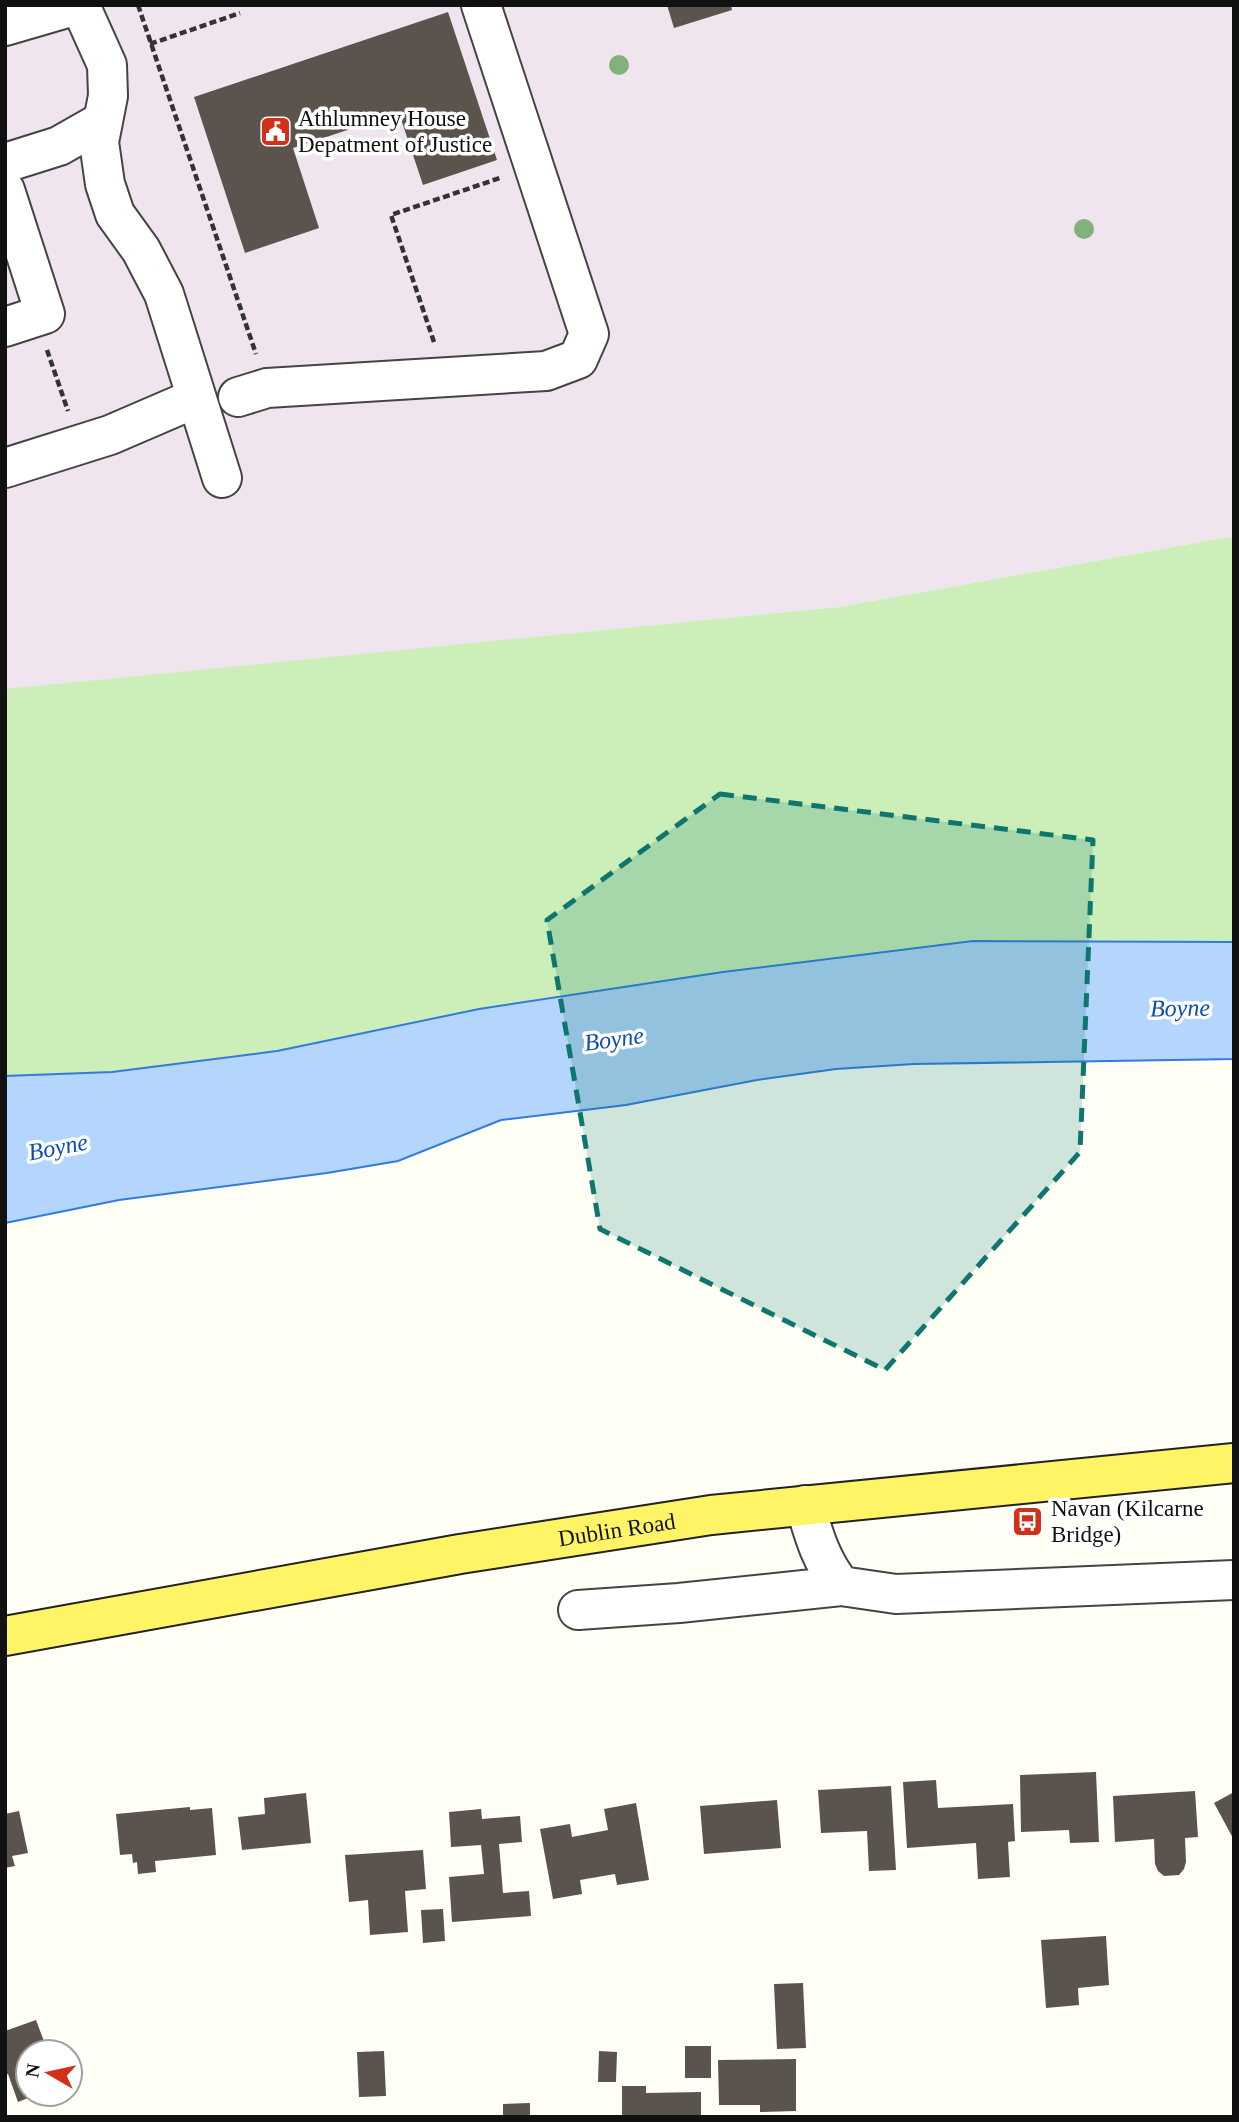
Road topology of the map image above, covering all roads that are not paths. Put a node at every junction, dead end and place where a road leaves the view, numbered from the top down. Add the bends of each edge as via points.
1 (78, 5) edge
2 (481, 5) edge
3 (5, 26) edge
4 (103, 121) junction
5 (5, 163) edge
6 (5, 190) edge
7 (21, 322) edge
8 (253, 393) road end
9 (196, 398) junction
10 (5, 468) edge
11 (222, 478) dead end
12 (1234, 1463) edge
13 (805, 1505) junction
14 (1234, 1580) edge
15 (841, 1586) junction
16 (578, 1610) dead end
17 (5, 1636) edge

1 - 3 street
1 - 4 street via 107,65
2 - 8 street via 589,334 578,359 546,371
4 - 5 street via 60,146
4 - 9 street via 99,142 115,214 164,294
6 - 7 street via 45,314
9 - 10 street via 110,435
9 - 11 street
12 - 13 main road, Dublin Road
13 - 15 street via 816,1545
13 - 17 main road, Dublin Road via 460,1554
14 - 15 street via 896,1594
15 - 16 street

